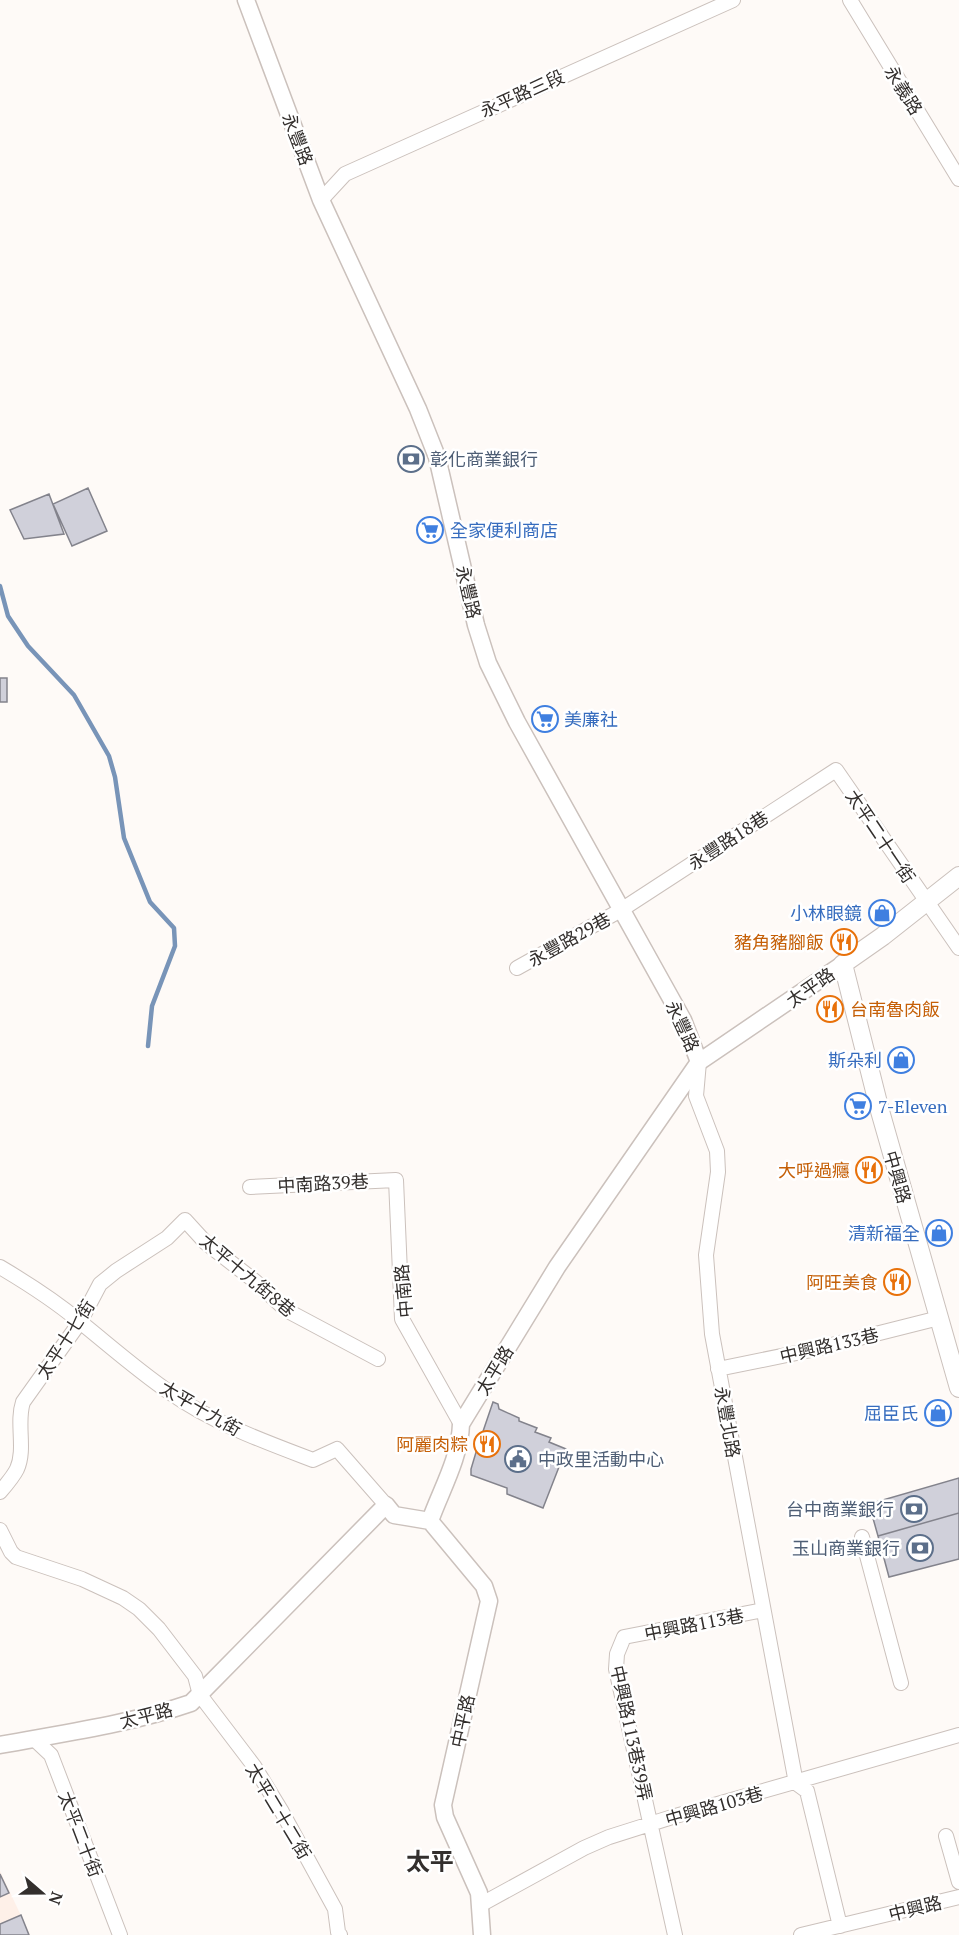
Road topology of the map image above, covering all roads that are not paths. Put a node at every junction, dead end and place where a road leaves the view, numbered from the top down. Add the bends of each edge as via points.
1 (246, 0) edge
2 (733, 0) edge
3 (850, 0) edge
4 (959, 179) edge
5 (321, 200) junction
6 (836, 770) joint
7 (959, 876) edge
8 (926, 902) junction
9 (621, 910) junction
10 (959, 948) edge
11 (843, 964) junction
12 (517, 968) dead end
13 (699, 1062) junction
14 (396, 1180) joint
15 (250, 1187) dead end
16 (185, 1220) joint
17 (0, 1267) edge
18 (939, 1318) junction
19 (80, 1322) junction
20 (378, 1359) dead end
21 (718, 1369) junction
22 (959, 1388) edge
23 (461, 1424) junction
24 (0, 1492) edge
25 (386, 1505) junction
26 (430, 1521) junction
27 (0, 1530) edge
28 (862, 1536) dead end
29 (5, 1552) edge
30 (763, 1610) junction
31 (624, 1637) joint
32 (901, 1683) dead end
33 (200, 1695) junction
34 (959, 1735) edge
35 (34, 1739) junction
36 (0, 1745) edge
37 (796, 1782) junction
38 (651, 1824) junction
39 (946, 1836) dead end
40 (959, 1882) edge
41 (959, 1897) edge
42 (480, 1905) junction
43 (840, 1926) junction
44 (337, 1934) edge
45 (120, 1935) edge
46 (482, 1935) edge
47 (675, 1935) edge
48 (801, 1935) edge

1 - 5 street, 永豐路
2 - 5 street, 永平路三段 via 345,174
3 - 4 street, 永義路
5 - 9 street, 永豐路 via 437,457 488,663
6 - 8 street, 太平二十一街
6 - 9 street, 永豐路18巷
7 - 8 main road, 太平路
8 - 10 street, 太平二十一街
8 - 11 main road, 太平路
9 - 12 street, 永豐路29巷
9 - 13 street, 永豐路 via 683,1020
11 - 13 street, 太平路
11 - 18 main road, 中興路
13 - 21 street, 永豐北路 via 696,1096 717,1151 718,1172 706,1255
13 - 23 street, 太平路 via 557,1267
14 - 15 street, 中南路39巷
14 - 23 street, 中南路 via 402,1319
16 - 19 street, 太平十七街 via 167,1238 100,1284
16 - 20 street, 太平十九街8巷 via 206,1243 286,1310
17 - 19 street, 太平十九街
18 - 21 street, 中興路133巷
18 - 22 main road, 中興路
19 - 24 street, 太平十七街 via 23,1402 19,1413 18,1468
19 - 25 street, 太平十九街 via 169,1393 232,1428 313,1460 337,1449
21 - 30 street, 永豐北路
23 - 26 street, 太平路 via 455,1455
25 - 26 street via 394,1515
25 - 33 street, 太平路
26 - 42 street, 中平路 via 484,1587 489,1601 443,1804 445,1817 479,1893
27 - 29 street
28 - 32 street
29 - 33 street via 82,1579 139,1610 195,1676
30 - 31 street, 中興路113巷
30 - 37 street, 永豐北路
31 - 38 street, 中興路113巷39弄 via 616,1669
33 - 35 street, 太平路 via 192,1703 171,1710
33 - 44 street, 太平二十二街 via 254,1766 282,1812 335,1909
34 - 37 street, 中興路103巷
35 - 36 street, 太平路
35 - 45 street, 太平二十街 via 51,1755
37 - 38 street, 中興路103巷
37 - 43 street via 807,1791
38 - 42 street, 中興路103巷 via 584,1848
38 - 47 street, 中興路113巷39弄
39 - 40 street, 中興路
41 - 43 street, 中興路
42 - 46 street, 中平路
43 - 48 street, 中興路

